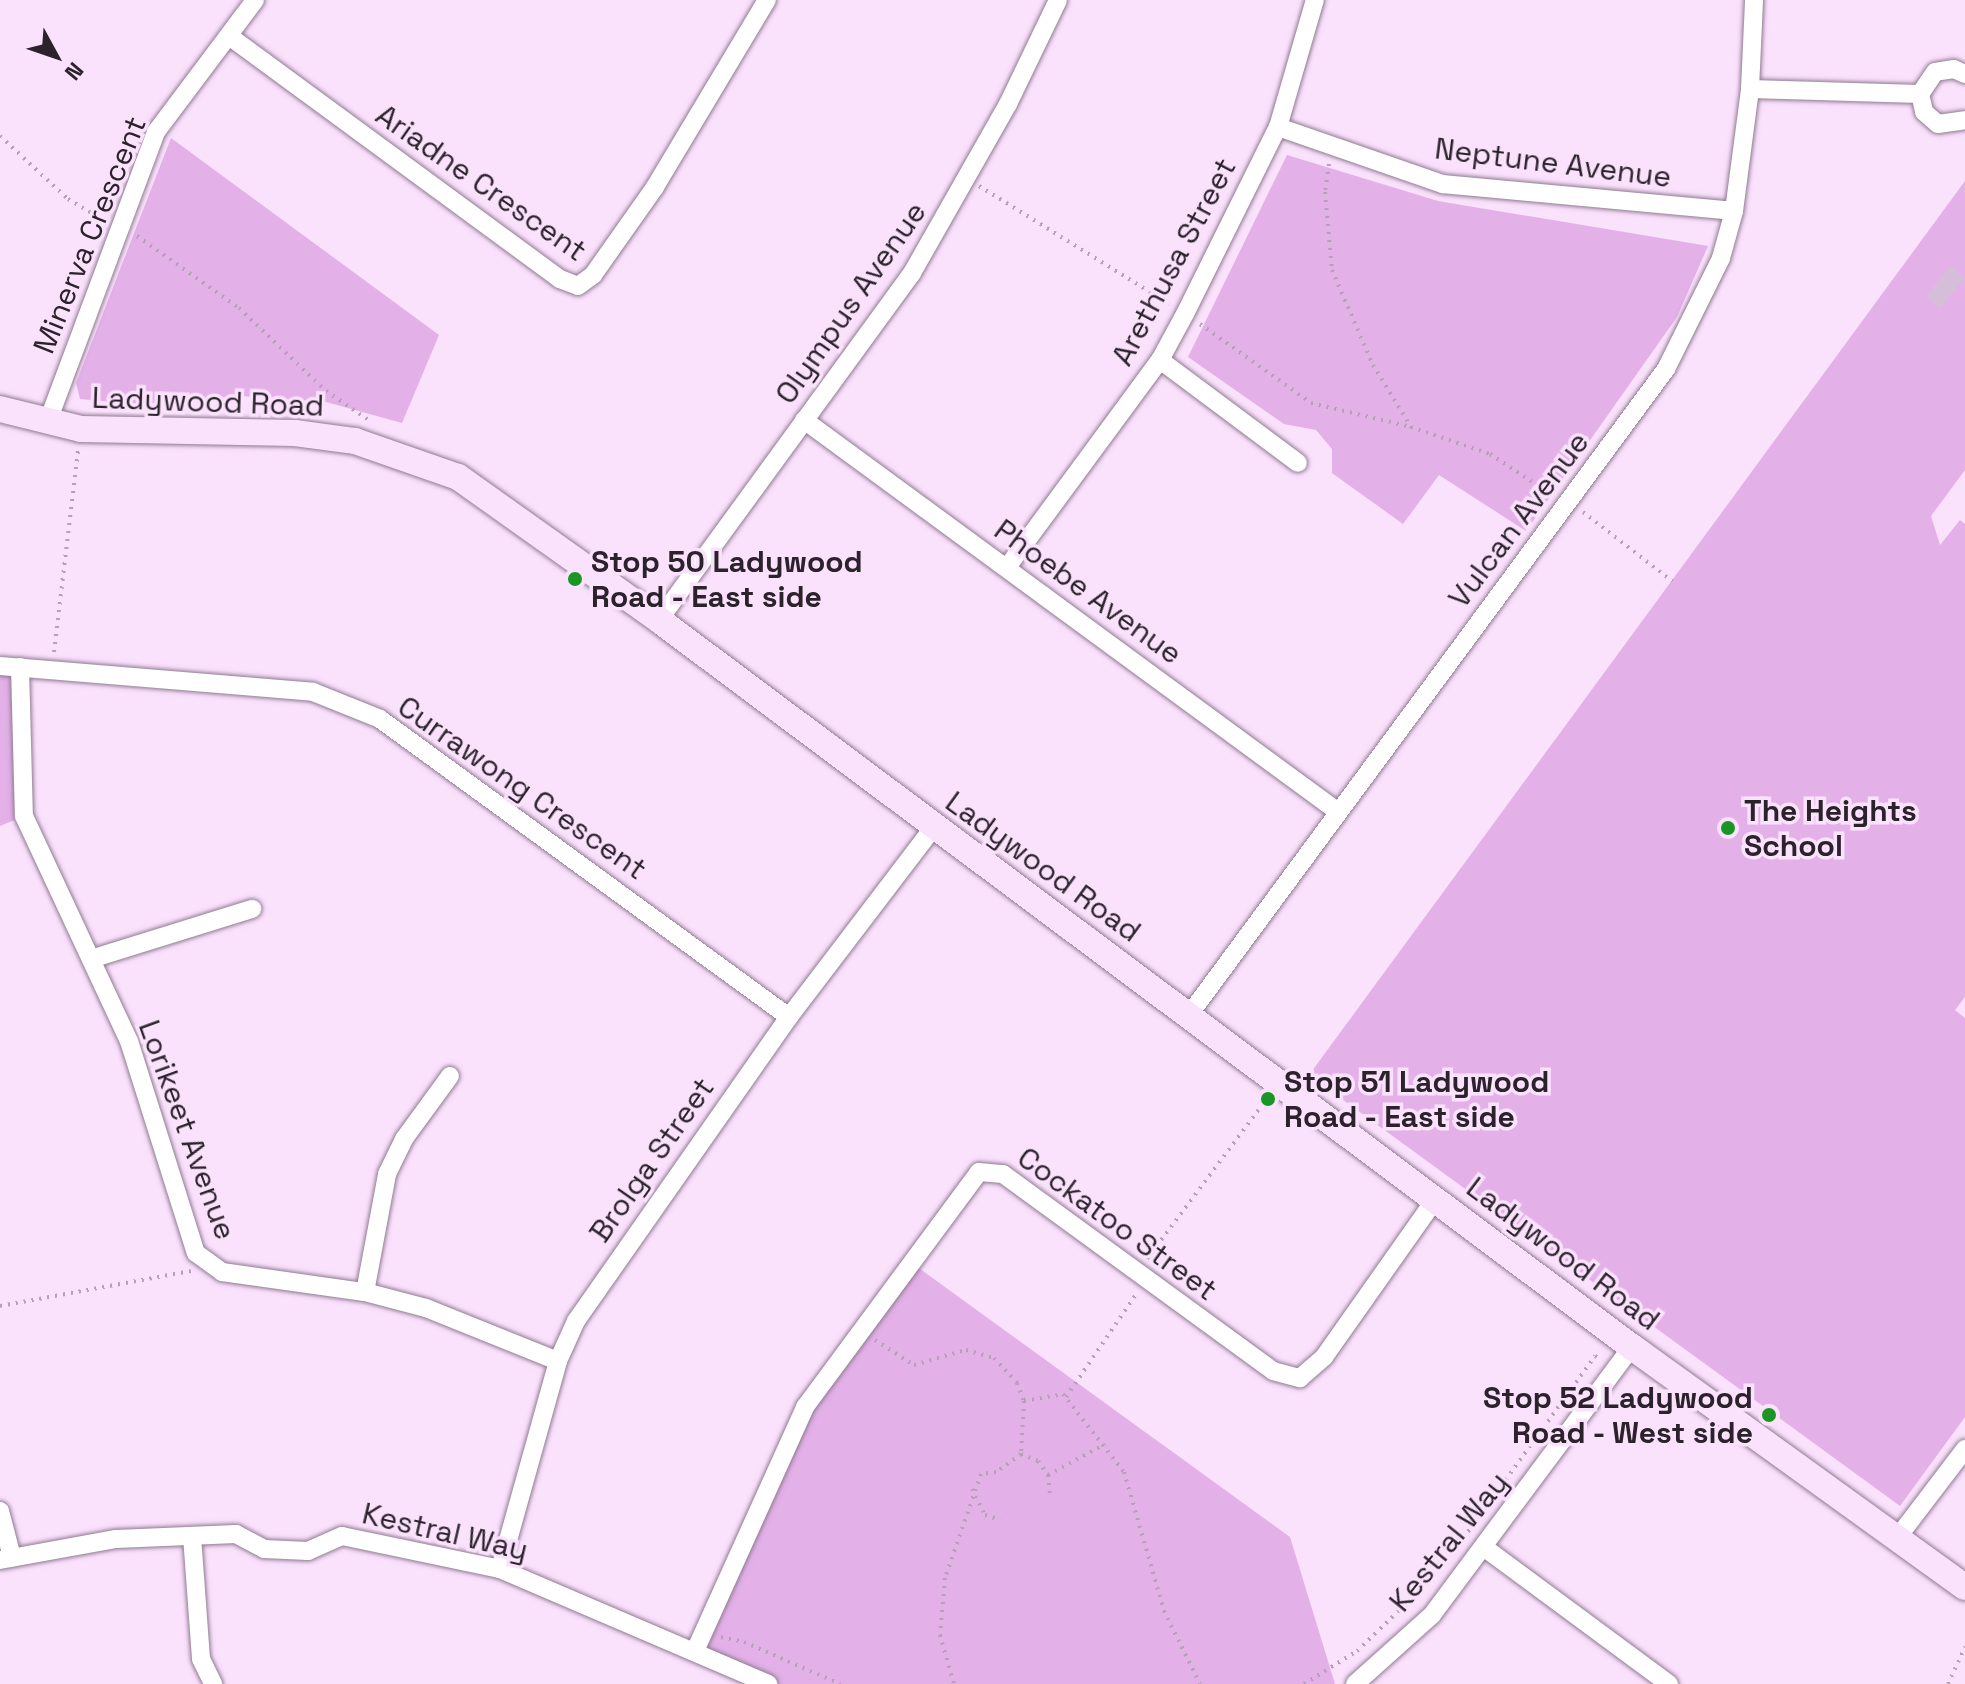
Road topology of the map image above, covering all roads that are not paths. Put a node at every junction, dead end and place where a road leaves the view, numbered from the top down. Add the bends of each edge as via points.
1 (255, 0) edge
2 (767, 0) edge
3 (1058, 0) edge
4 (1315, 0) edge
5 (1754, 0) edge
6 (229, 36) junction
7 (1965, 74) edge
8 (1750, 89) junction
9 (1920, 94) junction
10 (1965, 120) edge
11 (1278, 127) junction
12 (1734, 211) junction
13 (1160, 360) junction
14 (0, 409) edge
15 (804, 420) junction
16 (48, 421) junction
17 (1298, 463) dead end
18 (1008, 566) junction
19 (659, 620) junction
20 (0, 666) edge
21 (20, 667) junction
22 (1337, 811) junction
23 (934, 827) junction
24 (252, 909) dead end
25 (91, 959) junction
26 (1189, 1015) junction
27 (789, 1017) junction
28 (450, 1076) dead end
29 (1436, 1198) junction
30 (365, 1292) junction
31 (1632, 1347) junction
32 (558, 1361) junction
33 (1965, 1449) edge
34 (0, 1511) edge
35 (192, 1536) junction
36 (1898, 1537) junction
37 (1485, 1548) junction
38 (6, 1558) edge
39 (500, 1569) junction
40 (1965, 1587) edge
41 (695, 1651) junction
42 (213, 1684) edge
43 (768, 1684) edge
44 (1355, 1684) edge
45 (1669, 1684) edge

1 - 6 street, Minerva Crescent
2 - 6 street, Ariadne Crescent via 655,187 593,275 578,286 560,279
3 - 15 street, Olympus Avenue via 967,179 912,273
4 - 11 street, Arethusa Street
5 - 8 street, Vulcan Avenue
6 - 16 street, Minerva Crescent via 156,132
7 - 9 street via 1954,69 1935,72
8 - 9 street
8 - 12 street, Vulcan Avenue
9 - 10 street via 1924,112 1938,124
11 - 12 street, Neptune Avenue via 1443,184
11 - 13 street, Arethusa Street
12 - 22 street, Vulcan Avenue via 1721,258 1666,369
13 - 17 street
13 - 18 street, Arethusa Street
14 - 16 street, Ladywood Road
15 - 18 street, Phoebe Avenue
15 - 19 street, Olympus Avenue
16 - 19 street, Ladywood Road via 81,429 295,433 403,455 458,477
18 - 22 street, Phoebe Avenue
19 - 23 street, Ladywood Road
20 - 21 street, Currawong Crescent
21 - 25 street, Lorikeet Avenue via 24,816
21 - 27 street, Currawong Crescent via 313,692 380,719
22 - 26 street, Vulcan Avenue
23 - 26 street, Ladywood Road
23 - 27 street, Brolga Street
24 - 25 street
25 - 30 street, Lorikeet Avenue via 129,1041 196,1253 209,1268
26 - 29 street, Ladywood Road
27 - 32 street, Brolga Street via 596,1288
28 - 30 street via 404,1139 387,1174
29 - 31 street, Ladywood Road
29 - 41 street, Cockatoo Street via 1324,1357 1300,1378 1273,1371 1003,1174 979,1172 805,1407
30 - 32 street, Lorikeet Avenue via 426,1308
31 - 36 street, Ladywood Road
31 - 37 street, Kestral Way
32 - 39 street, Brolga Street
33 - 36 street
34 - 38 street
35 - 38 street, Kestral Way via 116,1539
35 - 39 street, Kestral Way via 236,1534 264,1549 308,1551 342,1536
35 - 42 street via 201,1659
36 - 40 street, Ladywood Road
37 - 44 street, Kestral Way via 1432,1615
37 - 45 street
39 - 41 street, Kestral Way
41 - 43 street, Kestral Way

